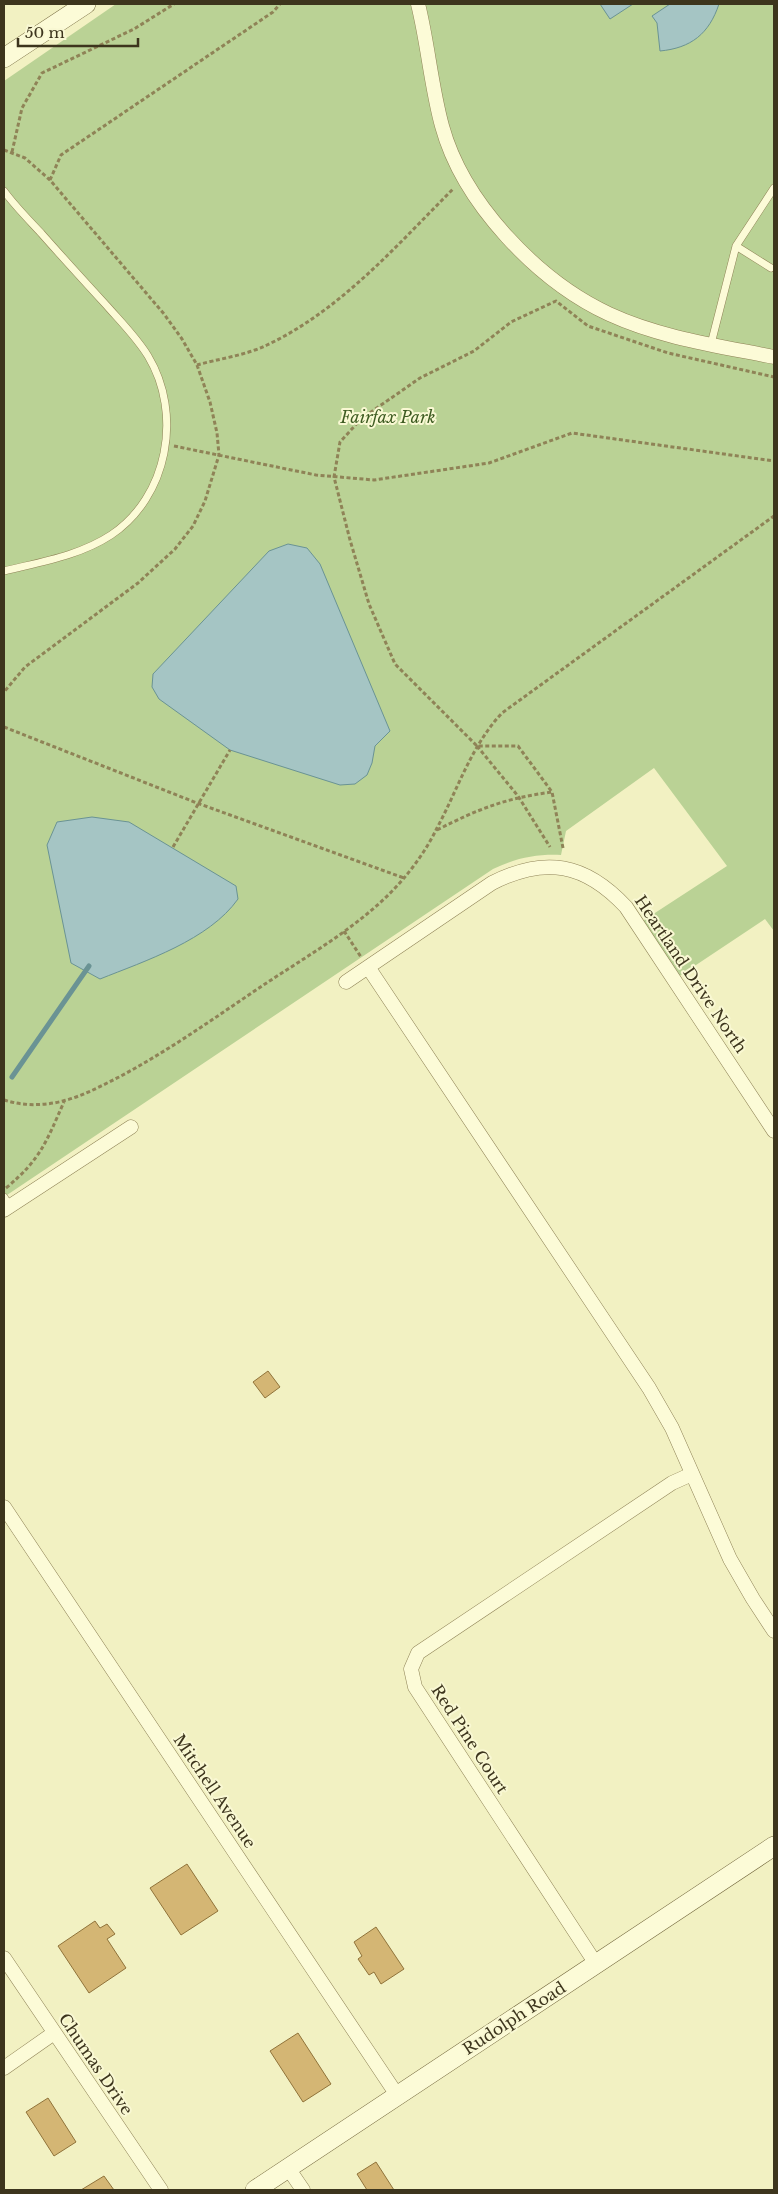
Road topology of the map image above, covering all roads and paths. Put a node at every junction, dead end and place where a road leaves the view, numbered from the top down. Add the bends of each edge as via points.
1 (86, 4) edge
2 (174, 4) edge
3 (280, 4) edge
4 (418, 4) edge
5 (4, 58) edge
6 (4, 150) edge
7 (12, 152) junction
8 (50, 180) junction
9 (454, 188) dead end
10 (774, 188) edge
11 (4, 190) edge
12 (736, 246) junction
13 (773, 267) edge
14 (556, 301) dead end
15 (711, 344) junction
16 (774, 357) edge
17 (197, 365) junction
18 (176, 446) dead end
19 (219, 455) junction
20 (774, 461) edge
21 (334, 477) junction
22 (774, 516) edge
23 (4, 571) edge
24 (4, 692) edge
25 (4, 727) edge
26 (477, 746) junction
27 (230, 750) dead end
28 (552, 792) junction
29 (518, 796) junction
30 (197, 803) junction
31 (436, 830) junction
32 (173, 847) dead end
33 (550, 848) dead end
34 (563, 848) dead end
35 (404, 878) junction
36 (344, 931) junction
37 (368, 968) junction
38 (346, 982) dead end
39 (4, 1100) edge
40 (64, 1101) junction
41 (131, 1126) dead end
42 (774, 1132) edge
43 (4, 1190) edge
44 (6, 1204) edge
45 (692, 1474) junction
46 (4, 1507) edge
47 (774, 1631) edge
48 (774, 1846) edge
49 (4, 1958) edge
50 (596, 1964) junction
51 (54, 2033) junction
52 (4, 2068) edge
53 (397, 2095) junction
54 (288, 2168) junction
55 (161, 2190) edge
56 (255, 2190) edge
57 (303, 2190) edge

1 - 5 street
2 - 7 path via 134,29 42,73 22,108
3 - 8 path via 273,12 60,155
4 - 15 street via 442,128 458,167 503,233 570,291 609,314 651,330
6 - 7 path
7 - 8 path via 25,158
8 - 17 path via 164,314
9 - 17 path via 366,275 316,316 266,346
10 - 12 lane
11 - 23 lane via 148,356 161,383 167,413 166,446 158,475 131,518 90,546 68,555
12 - 13 lane
12 - 15 lane
14 - 21 path via 510,322 474,351 420,378 361,419 340,442
15 - 16 street
17 - 19 path via 210,402
18 - 19 path
19 - 21 path
19 - 24 path via 205,501 193,526 175,549 138,583 25,667
20 - 21 path via 572,434 489,463 374,480
21 - 26 path via 369,604 395,664
22 - 26 path via 502,713
25 - 30 path
26 - 28 path via 518,746
26 - 29 path
26 - 31 path
27 - 30 path
28 - 29 path
28 - 34 path
29 - 31 path via 476,810
29 - 33 path
30 - 32 path
30 - 35 path
31 - 35 path
35 - 36 path via 381,902
36 - 37 path
36 - 40 path via 153,1059 100,1087
37 - 38 street, Heartland Drive North
37 - 42 street, Heartland Drive North via 492,883 512,873 549,867 593,878 626,906
37 - 45 street via 649,1388 672,1428
39 - 40 path via 32,1105
40 - 43 path via 43,1150
41 - 44 street
45 - 47 street via 730,1559
45 - 50 street, Red Pine Court via 672,1483 418,1652 411,1669 415,1687
46 - 53 street, Mitchell Avenue
48 - 50 street, Rudolph Road
49 - 51 street, Chumas Drive
50 - 53 street, Rudolph Road
51 - 52 street
51 - 55 street, Chumas Drive
53 - 54 street, Rudolph Road
54 - 56 street, Rudolph Road
54 - 57 street

